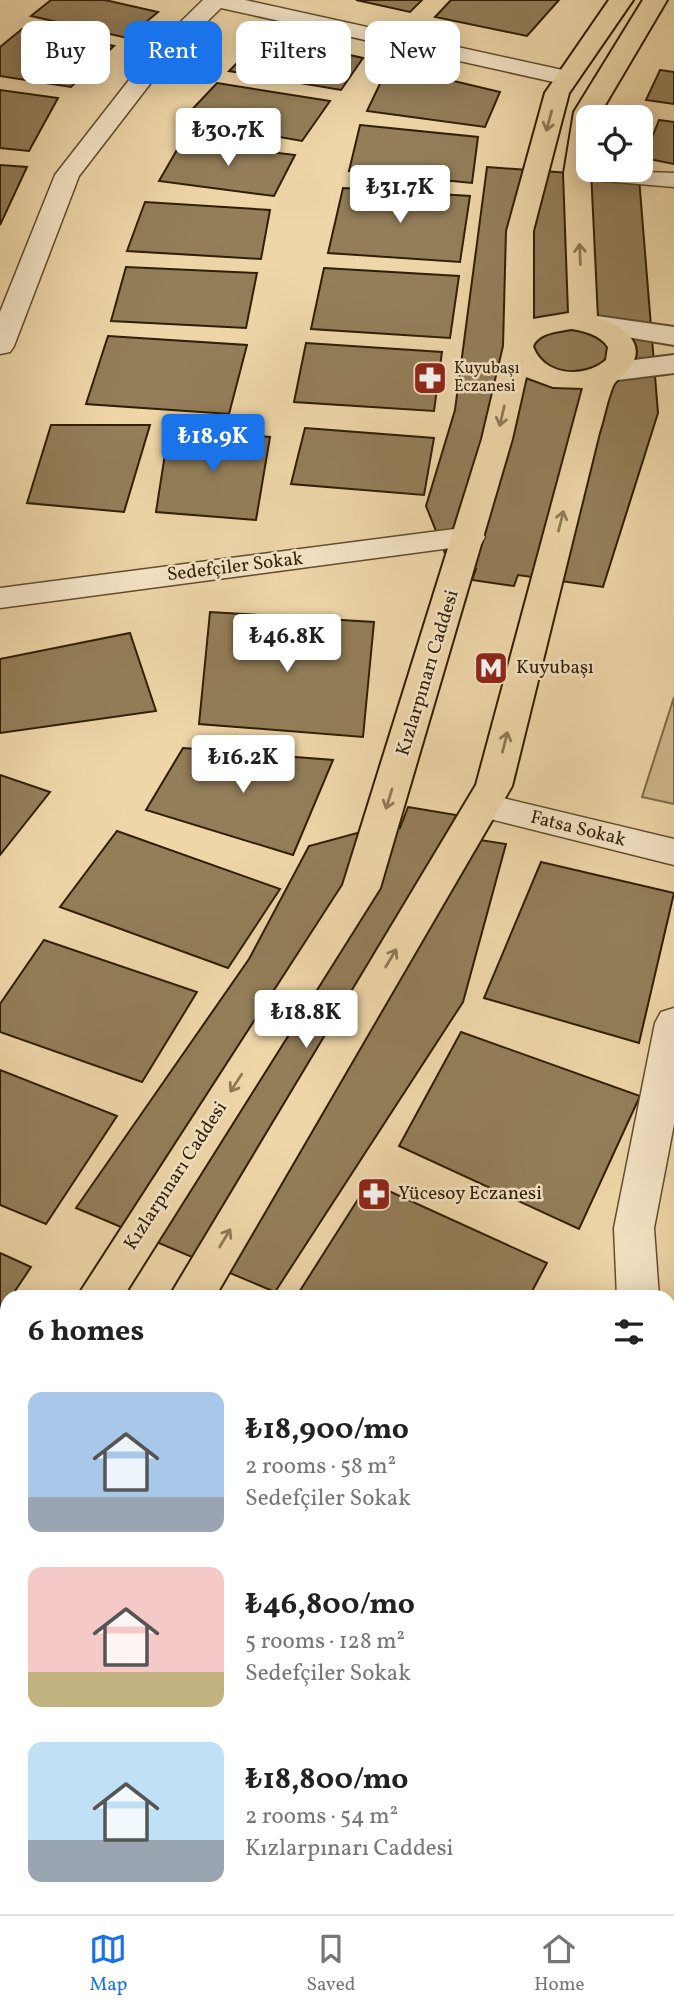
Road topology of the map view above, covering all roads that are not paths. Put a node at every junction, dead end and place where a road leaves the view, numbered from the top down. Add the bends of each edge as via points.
1 (216, 0) edge
2 (621, 0) edge
3 (655, 0) edge
4 (566, 78) junction
5 (590, 105) edge
6 (653, 178) edge
7 (674, 180) edge
8 (576, 182) edge
9 (583, 322) junction
10 (674, 336) edge
11 (0, 346) edge
12 (518, 346) junction
13 (674, 364) edge
14 (610, 372) junction
15 (470, 537) junction
16 (0, 598) edge
17 (482, 805) junction
18 (674, 852) edge
19 (674, 1023) edge
20 (103, 1290) edge
21 (195, 1290) edge
22 (638, 1290) edge

1 - 4 street
1 - 11 street via 162,53 67,175
2 - 4 main road, Kızlarpınarı Caddesi
3 - 5 main road
4 -> 12 main road, Kızlarpınarı Caddesi via 557,93 520,231
6 - 7 street
9 -> 8 main road
9 - 10 street
9 - 12 main road via 539,326 526,332
9 - 14 main road via 618,340 622,358
12 - 14 main road via 524,362 547,376 578,381
12 -> 15 main road, Kızlarpınarı Caddesi
13 - 14 street
17 -> 14 main road via 494,786 584,433 601,378
15 - 16 street, Sedefçiler Sokak
15 -> 20 main road, Kızlarpınarı Caddesi via 361,888
17 - 18 street, Fatsa Sokak
21 -> 17 main road
19 - 22 street via 634,1228

